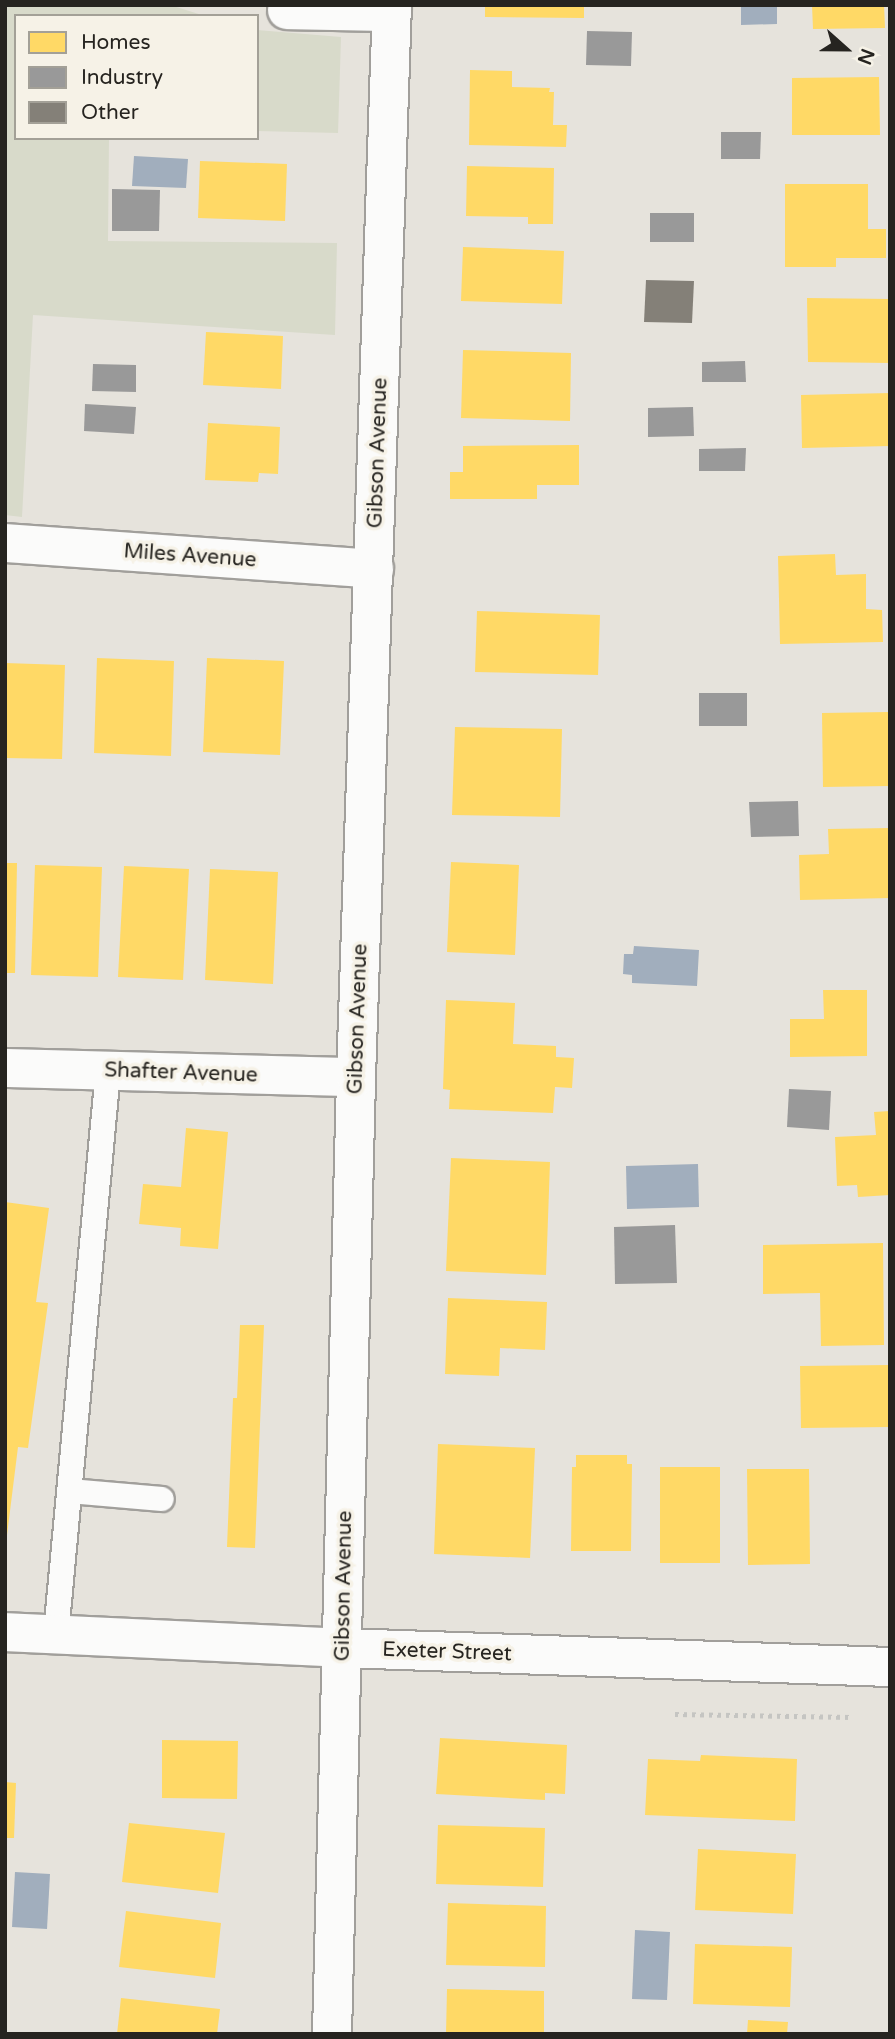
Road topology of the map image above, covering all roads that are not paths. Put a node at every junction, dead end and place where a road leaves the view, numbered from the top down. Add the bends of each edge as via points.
1 (392, 9) edge
2 (287, 10) dead end
3 (5, 544) edge
4 (374, 569) junction
5 (5, 1068) edge
6 (108, 1071) junction
7 (356, 1077) junction
8 (70, 1491) junction
9 (162, 1500) dead end
10 (5, 1632) edge
11 (56, 1634) junction
12 (343, 1648) junction
13 (890, 1667) edge
14 (331, 2034) edge

1 - 2 street
1 - 4 street, Gibson Avenue
3 - 4 street, Miles Avenue
4 - 7 street, Gibson Avenue
5 - 6 street, Shafter Avenue
6 - 7 street, Shafter Avenue
6 - 8 lane
7 - 12 street, Gibson Avenue
8 - 9 lane
8 - 11 lane
10 - 11 street, Exeter Street
11 - 12 street, Exeter Street
12 - 13 street, Exeter Street
12 - 14 street, Gibson Avenue

